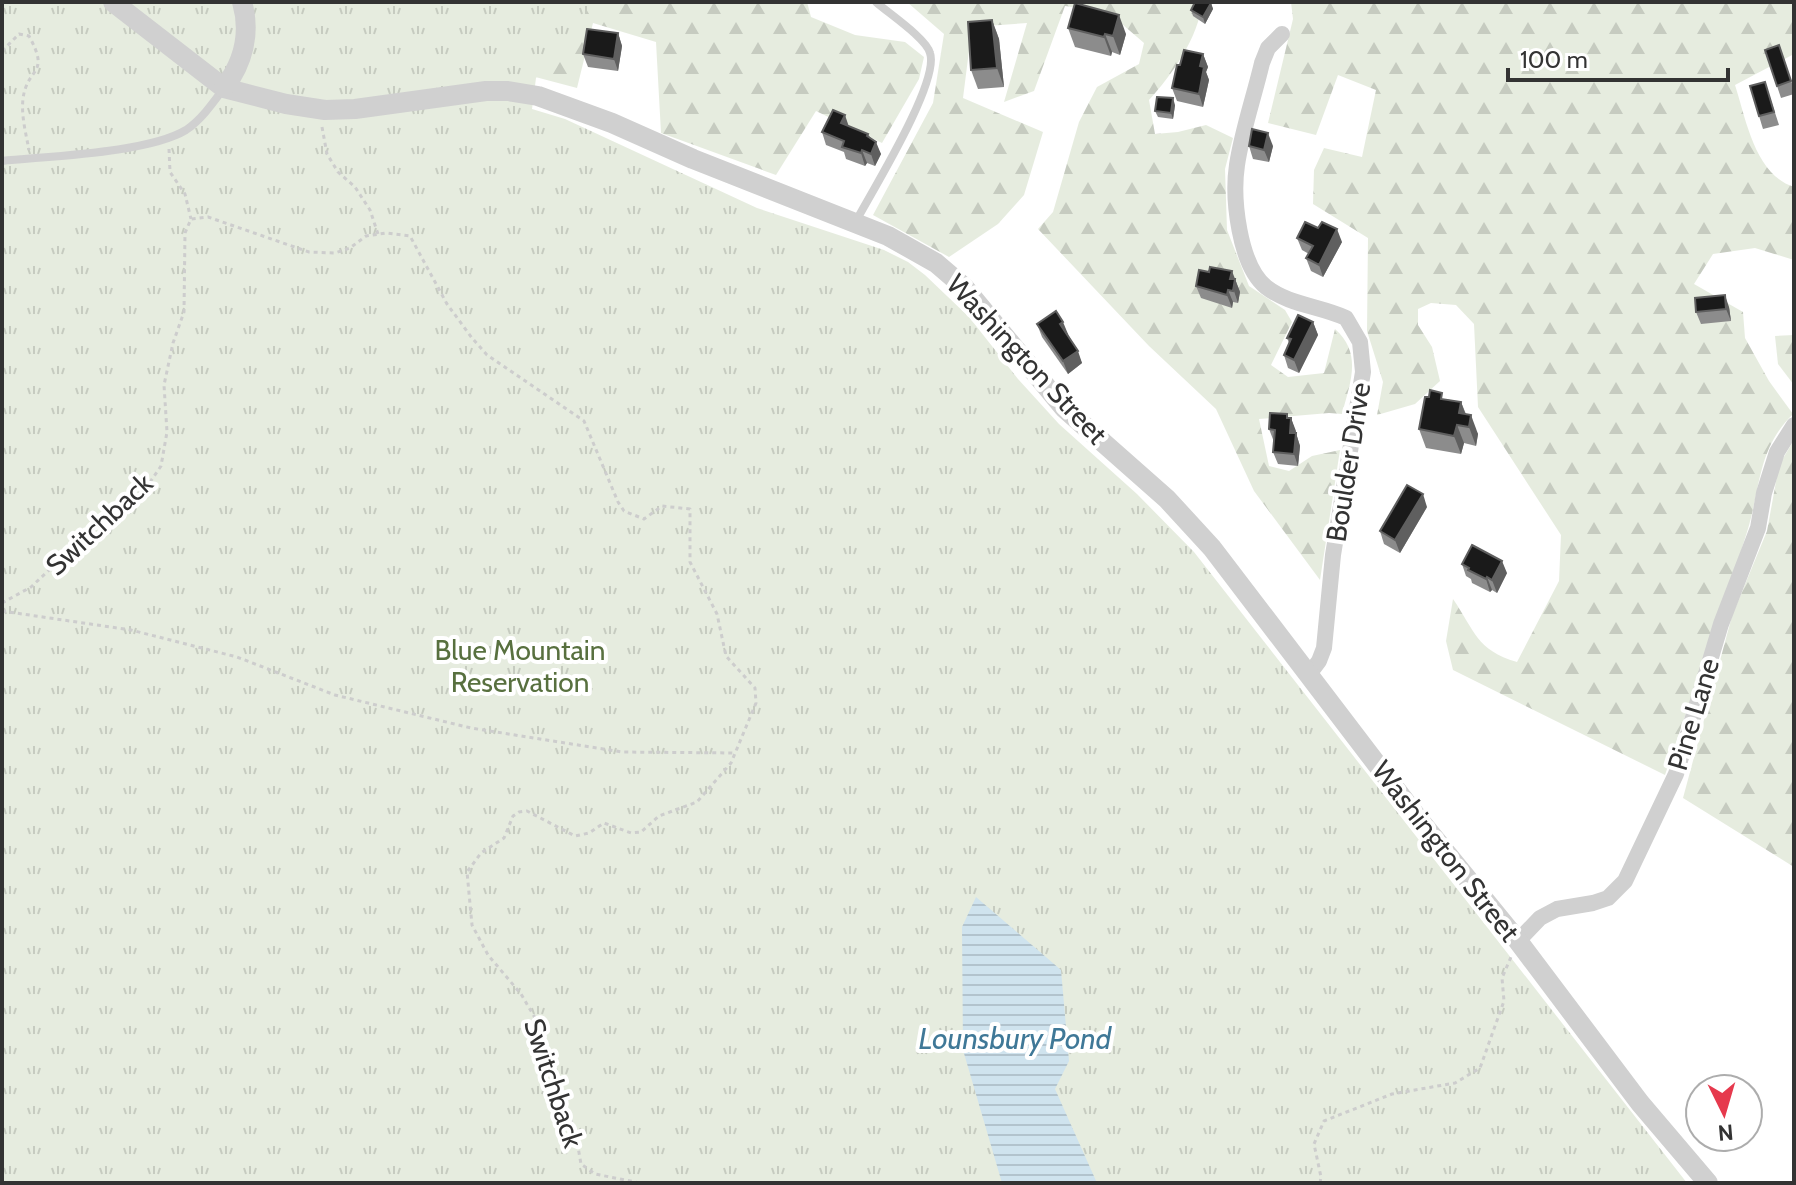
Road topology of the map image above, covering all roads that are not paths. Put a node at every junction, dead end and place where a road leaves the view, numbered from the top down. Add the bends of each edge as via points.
1 (113, 2) edge
2 (242, 2) edge
3 (876, 2) edge
4 (1282, 34) dead end
5 (224, 88) junction
6 (2, 161) edge
7 (855, 223) junction
8 (1794, 425) edge
9 (1310, 673) junction
10 (1518, 941) junction
11 (1708, 1183) edge

1 - 5 street, Washington Street
2 - 5 street via 242,58
3 - 7 lane via 927,46 932,60 918,108
4 - 9 street, Boulder Drive via 1262,63 1236,167 1241,237 1248,260 1267,287 1346,318 1360,342 1363,372 1333,555 1324,648
5 - 6 lane via 187,129 168,138 118,149
5 - 7 street, Washington Street via 318,109 486,91 538,96
7 - 9 street, Washington Street via 919,251 964,287 1064,408 1167,499 1212,548
8 - 10 street, Pine Lane via 1777,452 1758,528 1721,624 1676,774 1625,881 1608,898 1540,918
9 - 10 street, Washington Street
10 - 11 street, Washington Street via 1640,1103

